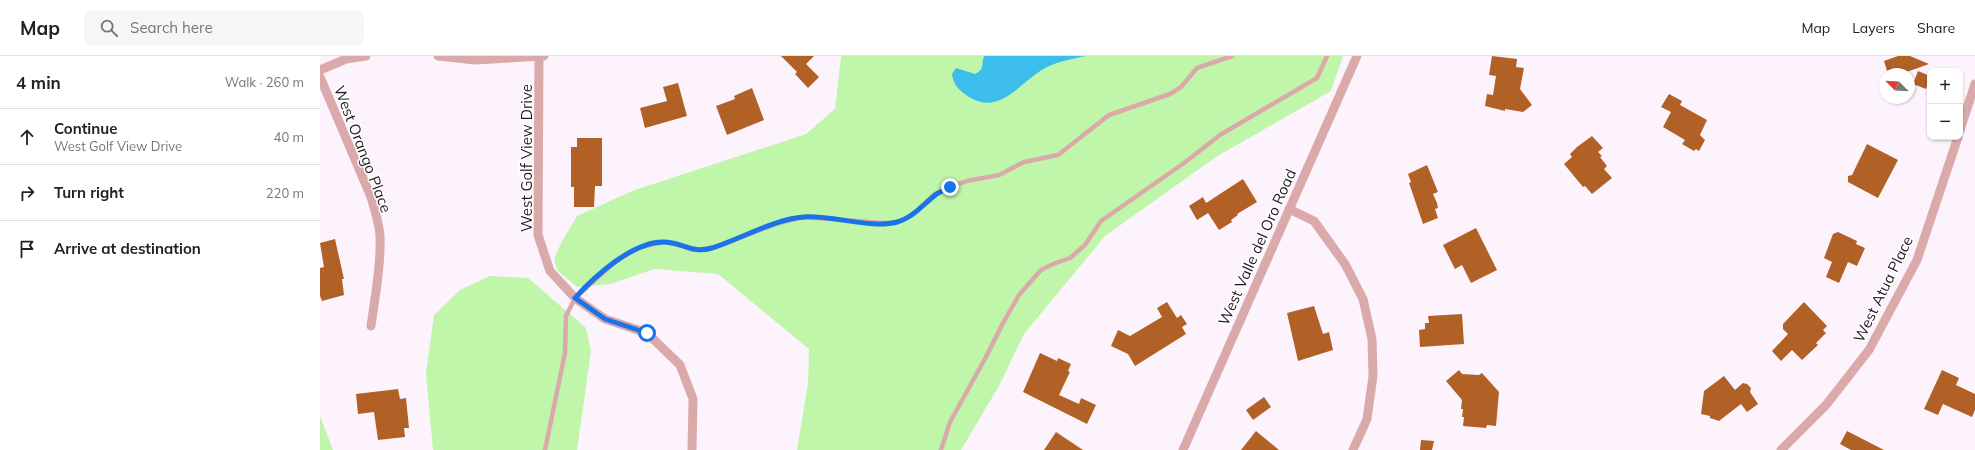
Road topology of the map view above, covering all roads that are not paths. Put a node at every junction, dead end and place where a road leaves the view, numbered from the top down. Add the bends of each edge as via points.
1 (366, 56) edge
2 (438, 56) edge
3 (541, 56) edge
4 (1232, 56) edge
5 (1327, 56) edge
6 (1357, 56) edge
7 (320, 70) edge
8 (320, 77) edge
9 (1975, 84) edge
10 (1963, 121) edge
11 (1957, 140) edge
12 (1290, 209) junction
13 (575, 298) junction
14 (371, 326) dead end
15 (545, 450) edge
16 (692, 450) edge
17 (941, 450) edge
18 (1183, 450) edge
19 (1353, 450) edge
20 (1781, 450) edge

1 - 7 street via 346,59
2 - 3 street via 475,60
3 - 13 street, West Golf View Drive via 538,235 550,271
4 - 13 lane via 1197,68 1170,94 1109,115 1058,155 1024,162 999,175 950,187 936,194 912,215 898,222 803,217 698,251 670,242 654,243 617,260
5 - 17 lane via 1317,78 1220,135 1102,221 1085,245 1070,258 1041,270 1019,295 1003,323 950,422
6 - 12 street, West Valle del Oro Road
8 - 14 street, West Orango Place via 371,197 376,215 380,236 379,261
9 - 10 street
11 - 20 street, West Atua Place via 1917,260 1870,350 1826,404
12 - 18 street, West Valle del Oro Road
12 - 19 street via 1314,221 1345,264 1363,299 1372,339 1373,376 1366,419
13 - 15 lane via 566,316 565,353
13 - 16 street, West Golf View Drive via 605,319 647,333 680,365 693,399

